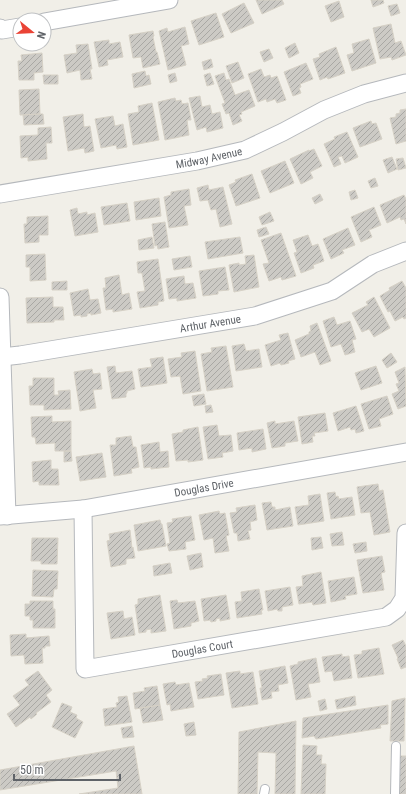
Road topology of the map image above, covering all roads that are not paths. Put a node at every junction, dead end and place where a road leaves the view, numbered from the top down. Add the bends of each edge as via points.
1 (169, 0) edge
2 (52, 21) edge
3 (0, 28) edge
4 (12, 28) edge
5 (406, 83) edge
6 (0, 194) edge
7 (406, 251) edge
8 (0, 297) edge
9 (2, 357) junction
10 (406, 452) edge
11 (83, 509) junction
12 (4, 516) edge
13 (406, 532) edge
14 (396, 746) dead end
15 (395, 794) edge

1 - 2 street
3 - 4 street
5 - 6 street, Midway Avenue via 364,94 324,110 245,150 197,161
7 - 9 street, Arthur Avenue via 373,264 332,291 255,316
8 - 9 street
9 - 12 street
10 - 11 street, Douglas Drive
11 - 12 street, Douglas Drive
11 - 13 street, Douglas Court via 85,669 386,617 397,609 404,598
14 - 15 lane

